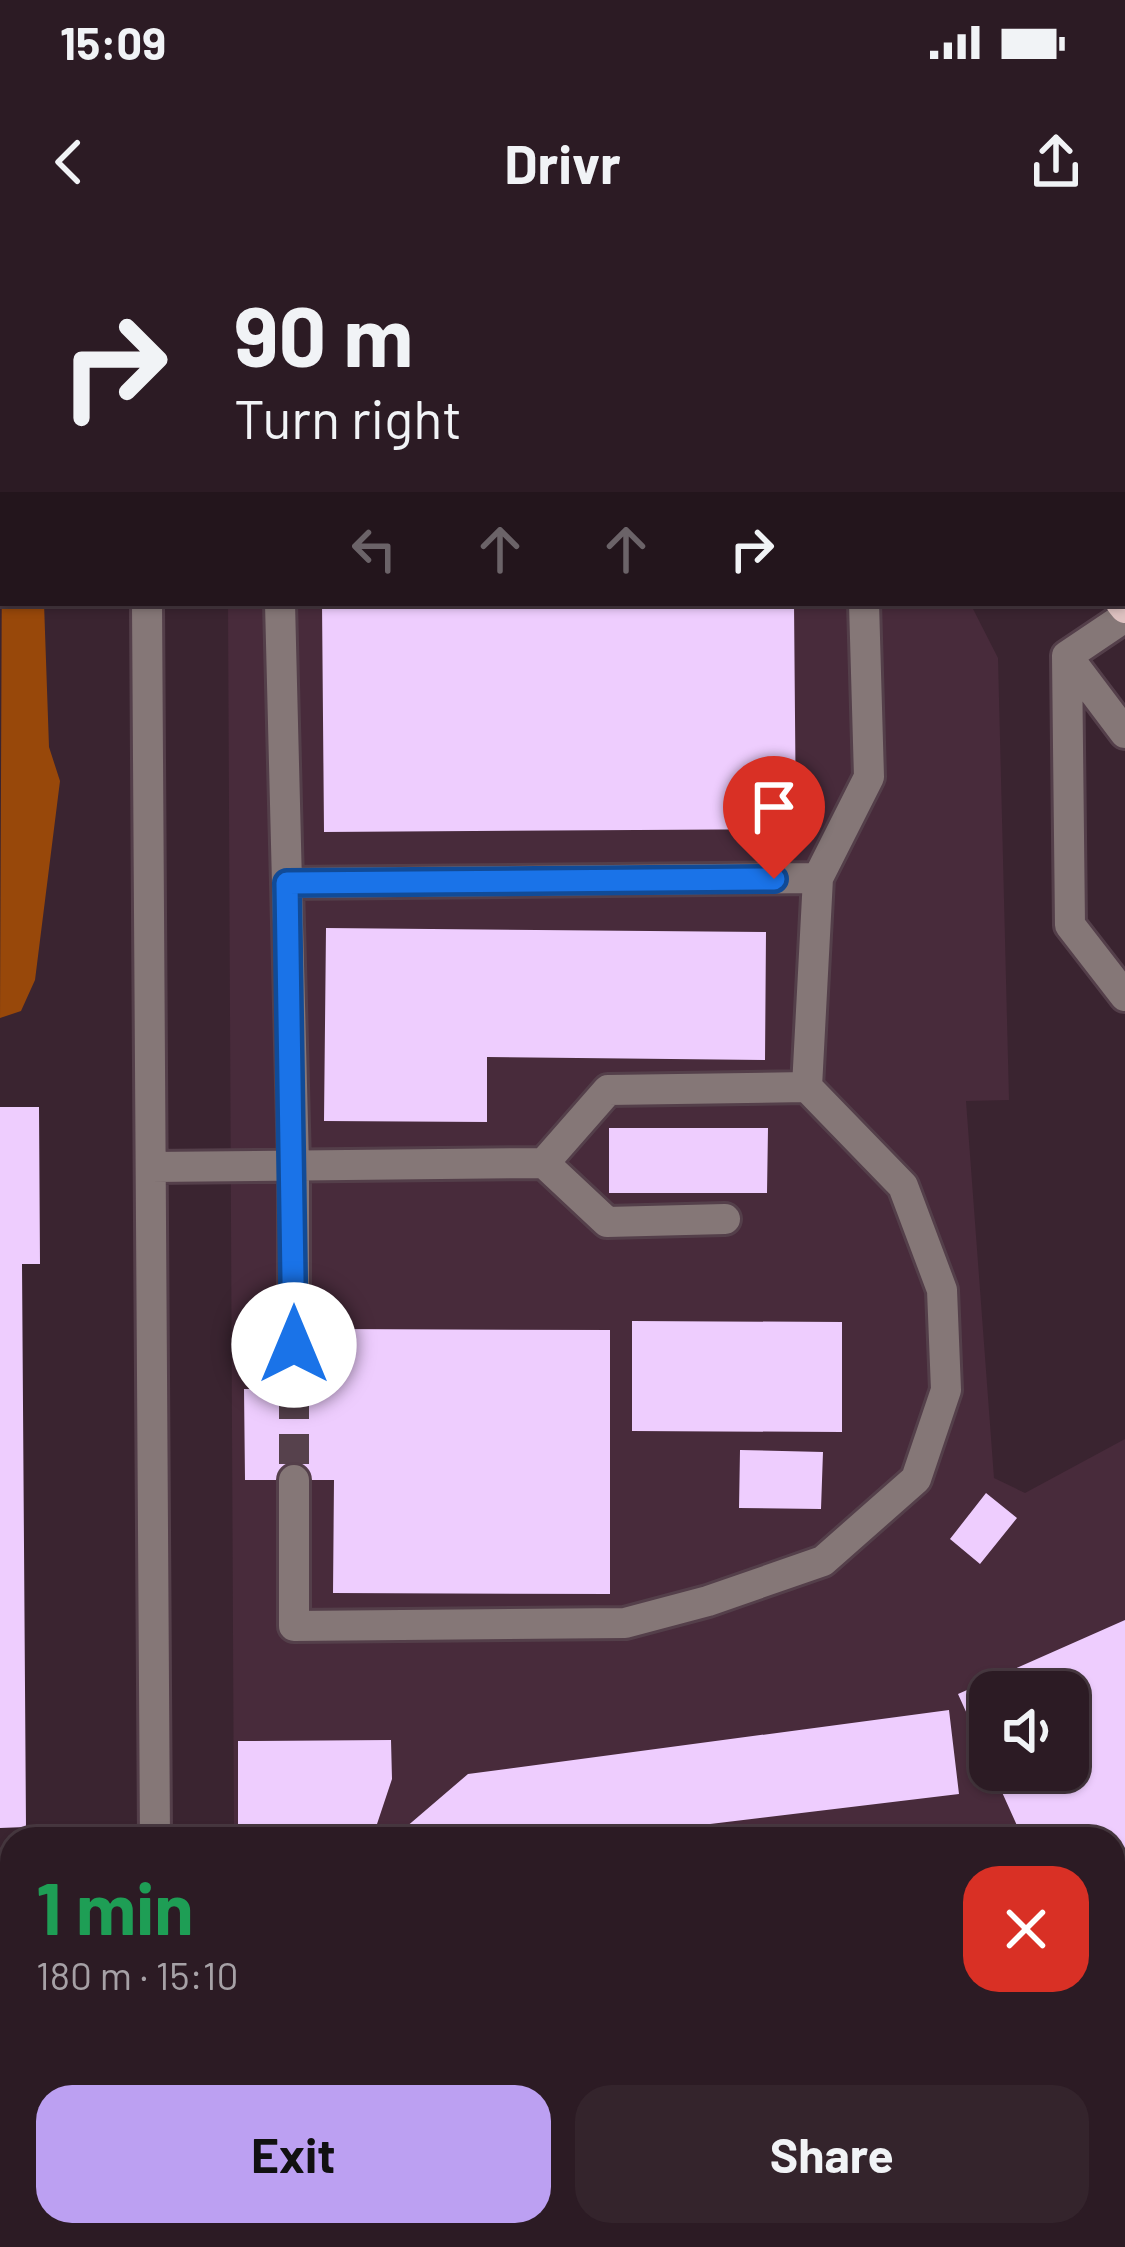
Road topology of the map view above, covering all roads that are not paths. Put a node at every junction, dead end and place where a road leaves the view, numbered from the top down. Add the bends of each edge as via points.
1 (147, 606) edge
2 (280, 606) edge
3 (864, 606) edge
4 (1124, 610) edge
5 (1067, 656) junction
6 (1125, 733) edge
7 (818, 878) junction
8 (287, 883) junction
9 (1125, 996) edge
10 (807, 1088) junction
11 (544, 1162) junction
12 (294, 1165) junction
13 (151, 1167) junction
14 (725, 1219) dead end
15 (294, 1389) tunnel mouth
16 (294, 1480) tunnel mouth
17 (155, 1827) edge

1 - 13 street
2 - 8 street
3 - 7 street via 869,777
4 - 5 street
5 - 6 street
5 - 9 street via 1070,925
7 - 8 street
7 - 10 street
8 - 12 street
10 - 11 street via 608,1090
10 - 16 street via 903,1186 941,1290 946,1390 916,1479 823,1561 625,1623 294,1626
11 - 12 street
11 - 14 street via 607,1222
12 - 13 street
12 - 15 street
13 - 17 street

